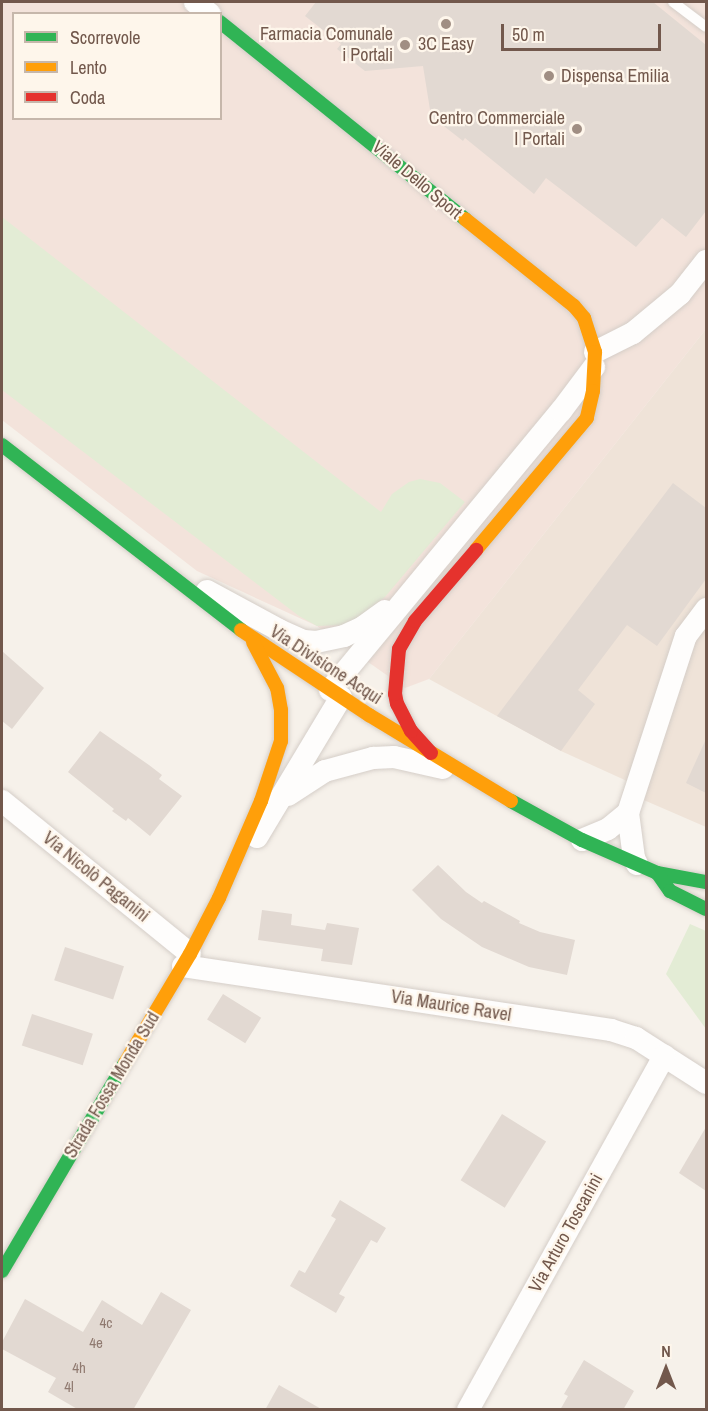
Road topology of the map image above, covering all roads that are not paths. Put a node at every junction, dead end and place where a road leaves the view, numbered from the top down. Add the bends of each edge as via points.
1 (195, 2) edge
2 (673, 2) edge
3 (208, 12) edge
4 (222, 24) edge
5 (706, 27) edge
6 (706, 261) edge
7 (595, 359) junction
8 (2, 445) edge
9 (152, 563) junction
10 (412, 590) junction
11 (706, 609) edge
12 (249, 636) junction
13 (336, 693) junction
14 (431, 753) junction
15 (474, 778) junction
16 (282, 800) junction
17 (2, 801) edge
18 (628, 813) junction
19 (582, 840) junction
20 (647, 868) junction
21 (706, 882) edge
22 (219, 898) junction
23 (706, 909) edge
24 (186, 960) junction
25 (664, 1056) junction
26 (706, 1083) edge
27 (2, 1271) edge
28 (468, 1410) edge

1 - 3 street
2 - 5 lane
4 - 7 street, Viale Dello Sport via 574,306 590,329
6 - 7 street via 680,294
7 - 10 street via 561,411
7 - 14 street, Viale Dello Sport via 586,418 415,621 399,649 397,704 411,732
8 - 9 street, Via Divisione Acqui
9 - 10 street via 304,641 330,640 363,627
9 - 12 street, Via Divisione Acqui
10 - 13 street
11 - 18 street via 686,636
12 - 13 street, Via Divisione Acqui
12 - 22 street, Strada Fossa Monda Sud via 277,688 281,741 261,801
13 - 14 street, Via Divisione Acqui
13 - 16 street, Strada Fossa Monda Sud
14 - 15 street, Via Divisione Acqui
15 - 16 street via 414,761 373,758 325,771
15 - 19 street, Via Divisione Acqui
16 - 22 street, Strada Fossa Monda Sud
17 - 24 street, Via Nicolò Paganini
18 - 19 street via 608,830
18 - 20 street via 634,858
19 - 20 street, Via Divisione Acqui
20 - 21 street, Via Divisione Acqui
20 - 23 street, Via Divisione Acqui via 670,891
22 - 24 street, Strada Fossa Monda Sud
24 - 25 street, Via Maurice Ravel via 611,1030 636,1038
24 - 27 street, Strada Fossa Monda Sud
25 - 26 street, Via Maurice Ravel
25 - 28 street, Via Arturo Toscanini

